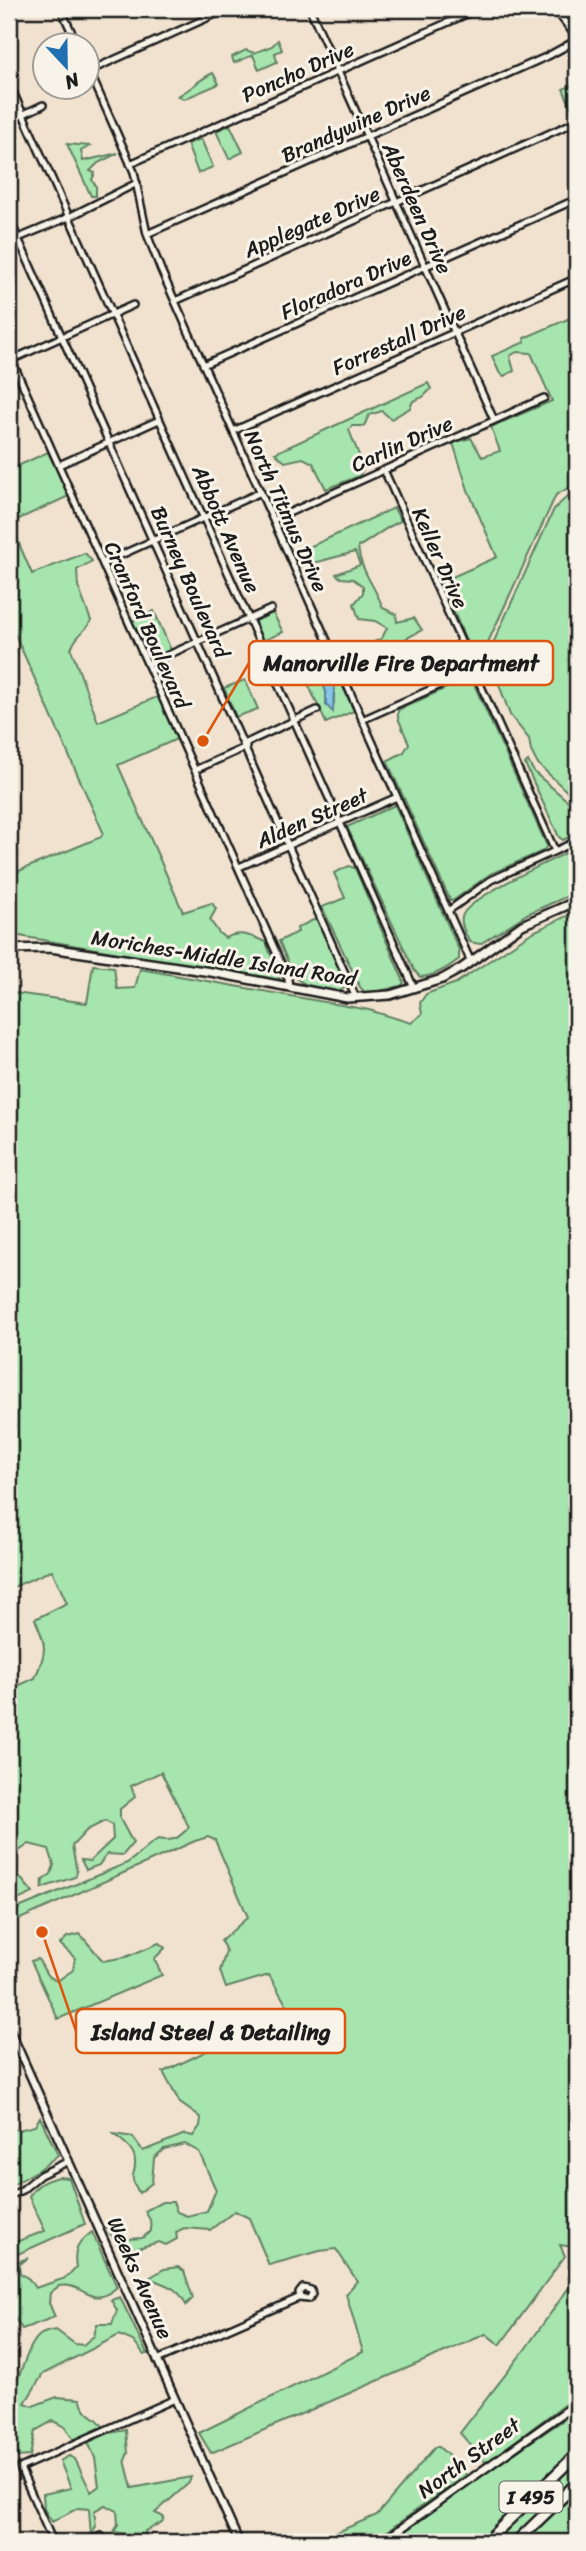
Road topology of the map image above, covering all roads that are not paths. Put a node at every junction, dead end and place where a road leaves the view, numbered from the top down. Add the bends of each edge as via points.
1 (61, 9) edge
2 (227, 9) edge
3 (310, 9) edge
4 (478, 9) edge
5 (555, 9) edge
6 (72, 32) edge
7 (577, 39) edge
8 (102, 64) edge
9 (338, 71) junction
10 (9, 83) edge
11 (102, 101) edge
12 (43, 105) dead end
13 (23, 115) junction
14 (9, 121) edge
15 (577, 121) edge
16 (367, 136) junction
17 (130, 164) junction
18 (137, 183) junction
19 (577, 199) edge
20 (397, 201) junction
21 (69, 217) junction
22 (9, 218) edge
23 (148, 234) junction
24 (18, 237) junction
25 (9, 242) edge
26 (426, 266) junction
27 (577, 278) edge
28 (175, 301) junction
29 (133, 305) dead end
30 (112, 314) junction
31 (455, 332) junction
32 (62, 337) junction
33 (10, 357) edge
34 (204, 365) junction
35 (544, 398) dead end
36 (159, 420) junction
37 (494, 420) junction
38 (233, 431) junction
39 (109, 442) junction
40 (58, 465) junction
41 (384, 470) junction
42 (261, 492) junction
43 (203, 518) junction
44 (273, 520) junction
45 (153, 540) junction
46 (103, 562) junction
47 (271, 609) dead end
48 (248, 619) junction
49 (199, 642) junction
50 (148, 664) junction
51 (474, 670) junction
52 (317, 710) dead end
53 (362, 720) junction
54 (294, 721) junction
55 (245, 745) junction
56 (195, 769) junction
57 (397, 797) junction
58 (339, 823) junction
59 (577, 841) edge
60 (289, 844) junction
61 (555, 851) junction
62 (239, 867) junction
63 (577, 901) edge
64 (448, 911) junction
65 (9, 949) edge
66 (471, 962) junction
67 (289, 987) junction
68 (414, 988) junction
69 (356, 999) junction
70 (9, 2028) edge
71 (69, 2161) junction
72 (9, 2196) edge
73 (300, 2297) dead end
74 (157, 2360) junction
75 (175, 2399) junction
76 (577, 2403) edge
77 (577, 2454) edge
78 (577, 2483) edge
79 (53, 2542) edge
80 (94, 2542) edge
81 (106, 2542) edge
82 (239, 2542) edge
83 (382, 2542) edge
84 (486, 2542) edge
85 (516, 2542) edge

1 - 6 street
2 - 8 street
3 - 9 street, Aberdeen Drive
4 - 9 street, Poncho Drive
5 - 7 street
7 - 16 street, Brandywine Drive
9 - 16 street, Aberdeen Drive
9 - 17 street, Poncho Drive
10 - 13 street, Abbott Avenue
11 - 17 street, North Titmus Drive
12 - 13 street
13 - 14 street
13 - 21 street, Abbott Avenue
15 - 20 street, Applegate Drive
16 - 20 street, Aberdeen Drive
16 - 23 street, Brandywine Drive
17 - 18 street, North Titmus Drive
18 - 21 street
18 - 23 street, North Titmus Drive
19 - 26 street, Floradora Drive
20 - 26 street, Aberdeen Drive
20 - 28 street, Applegate Drive
21 - 24 street
21 - 30 street, Abbott Avenue
22 - 24 street, Burney Boulevard
23 - 28 street, North Titmus Drive
24 - 25 street
24 - 32 street, Burney Boulevard
26 - 31 street, Aberdeen Drive
26 - 34 street, Floradora Drive
27 - 31 street, Forrestall Drive
28 - 34 street, North Titmus Drive
29 - 30 street
30 - 32 street
30 - 36 street, Abbott Avenue
31 - 37 street, Aberdeen Drive
31 - 38 street, Forrestall Drive
32 - 33 street
32 - 39 street, Burney Boulevard
33 - 40 street, Cranford Boulevard
34 - 38 street, North Titmus Drive
35 - 37 street, Carlin Drive
36 - 39 street
36 - 43 street, Abbott Avenue
37 - 41 street, Carlin Drive
38 - 42 street, North Titmus Drive
39 - 40 street
39 - 45 street, Burney Boulevard
40 - 46 street, Cranford Boulevard
41 - 44 street, Carlin Drive
41 - 51 street, Keller Drive
42 - 43 street
42 - 44 street, North Titmus Drive
43 - 45 street
43 - 48 street, Abbott Avenue
44 - 53 street, North Titmus Drive
45 - 46 street
45 - 49 street, Burney Boulevard
46 - 50 street, Cranford Boulevard
47 - 48 street
48 - 49 street
48 - 54 street, Abbott Avenue
49 - 50 street
49 - 55 street, Burney Boulevard
50 - 56 street, Cranford Boulevard
51 - 53 street
51 - 61 street, Keller Drive
52 - 54 street
53 - 57 street, North Titmus Drive
54 - 55 street
54 - 58 street, Abbott Avenue
55 - 56 street
55 - 60 street, Burney Boulevard
56 - 62 street, Cranford Boulevard
57 - 58 street, Alden Street
57 - 64 street, North Titmus Drive
58 - 60 street, Alden Street
58 - 68 street, Abbott Avenue
59 - 61 street
60 - 62 street, Alden Street
60 - 69 street, Burney Boulevard
61 - 64 street via 491,880
62 - 67 street, Cranford Boulevard
63 - 66 main road, Moriches-Middle Island Road via 523,925
64 - 66 street, North Titmus Drive
65 - 67 main road, Moriches-Middle Island Road via 50,948
66 - 68 main road, Moriches-Middle Island Road
67 - 69 main road, Moriches-Middle Island Road
68 - 69 main road, Moriches-Middle Island Road
70 - 71 street, Weeks Avenue
71 - 72 street
71 - 74 street, Weeks Avenue
73 - 74 street
74 - 75 street, Weeks Avenue
75 - 79 street via 20,2468
75 - 82 street, Weeks Avenue
76 - 83 street, North Street
77 - 84 highway, I 495
78 - 85 highway, I 495
80 - 81 street via 101,2536

